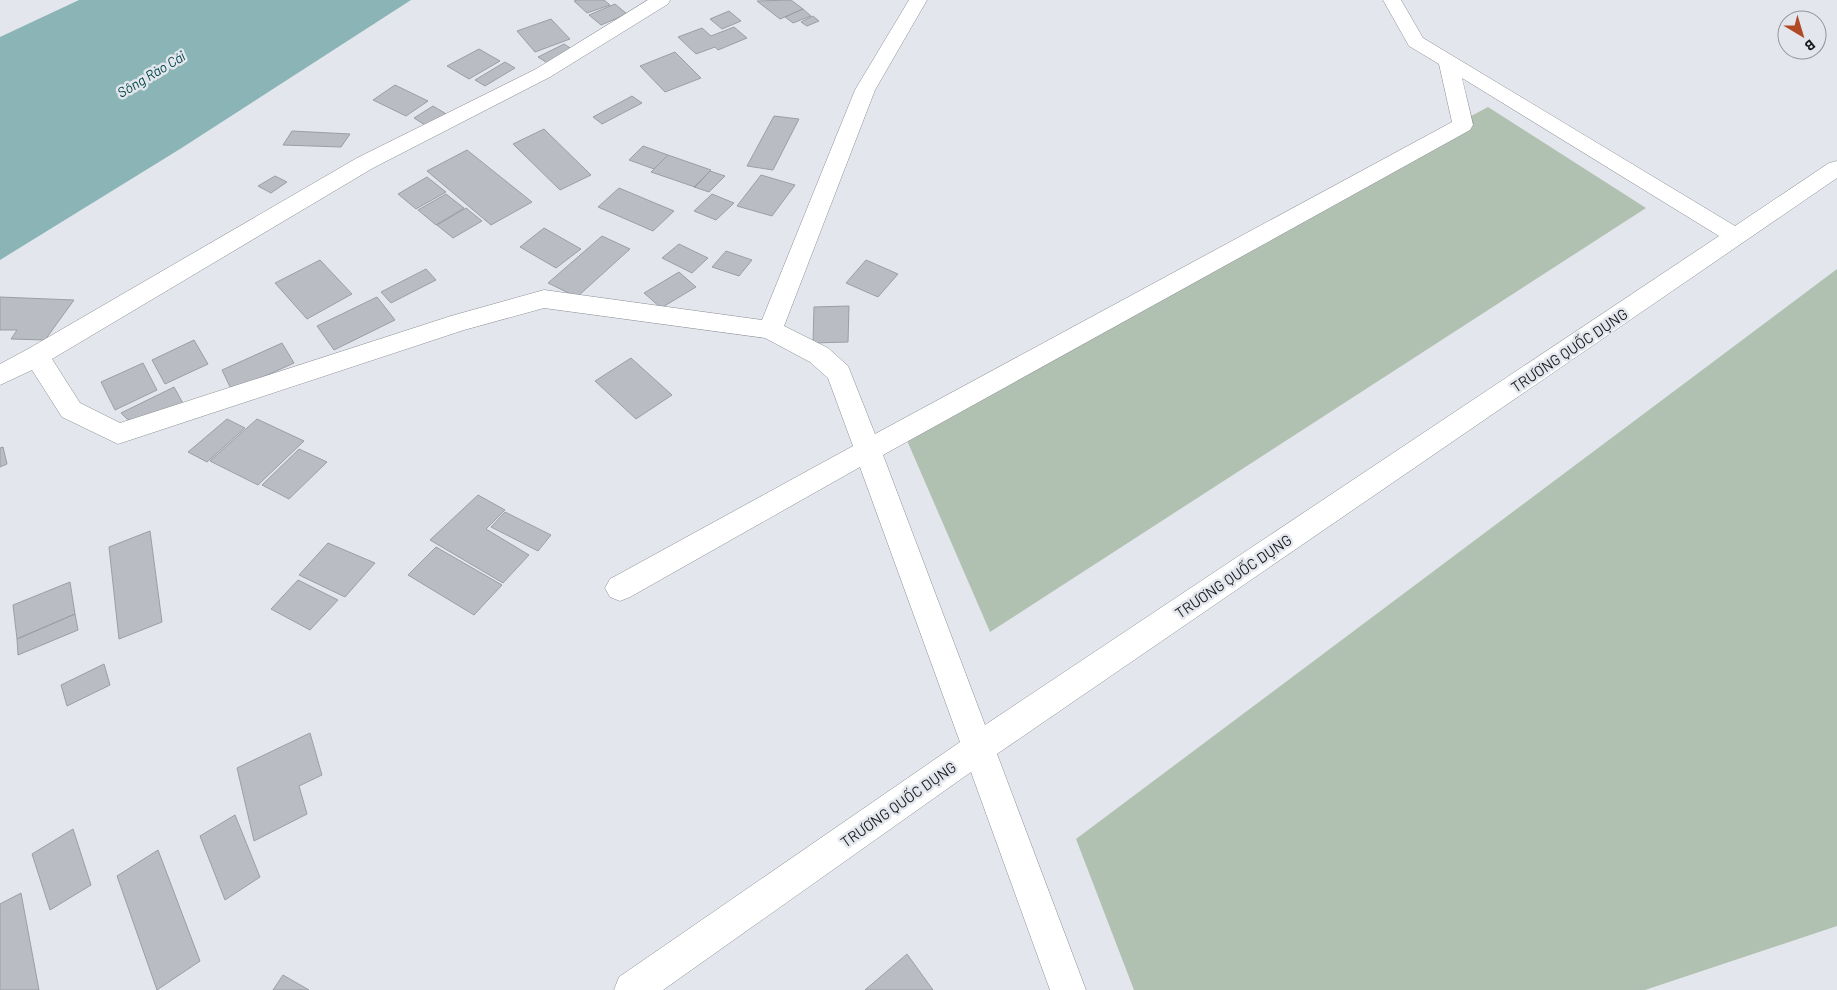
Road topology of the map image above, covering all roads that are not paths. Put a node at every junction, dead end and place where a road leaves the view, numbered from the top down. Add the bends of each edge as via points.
1 (661, 0) edge
2 (918, 0) edge
3 (1392, 0) edge
4 (1448, 62) junction
5 (1837, 168) edge
6 (1737, 237) junction
7 (770, 330) junction
8 (37, 356) junction
9 (0, 375) edge
10 (868, 450) junction
11 (620, 588) dead end
12 (978, 748) junction
13 (632, 990) edge
14 (1068, 990) edge

1 - 8 street via 543,73 365,163
2 - 7 street via 865,90
3 - 4 street via 1416,42
4 - 6 street
4 - 10 street via 1463,126
5 - 6 street, TRƯƠNG QUỐC DỤNG
6 - 12 street, TRƯƠNG QUỐC DỤNG
7 - 8 street via 544,299 450,325 118,434 71,410
7 - 10 street via 819,355 839,374
8 - 9 street
10 - 11 street
10 - 12 street
12 - 13 street, TRƯƠNG QUỐC DỤNG
12 - 14 street

